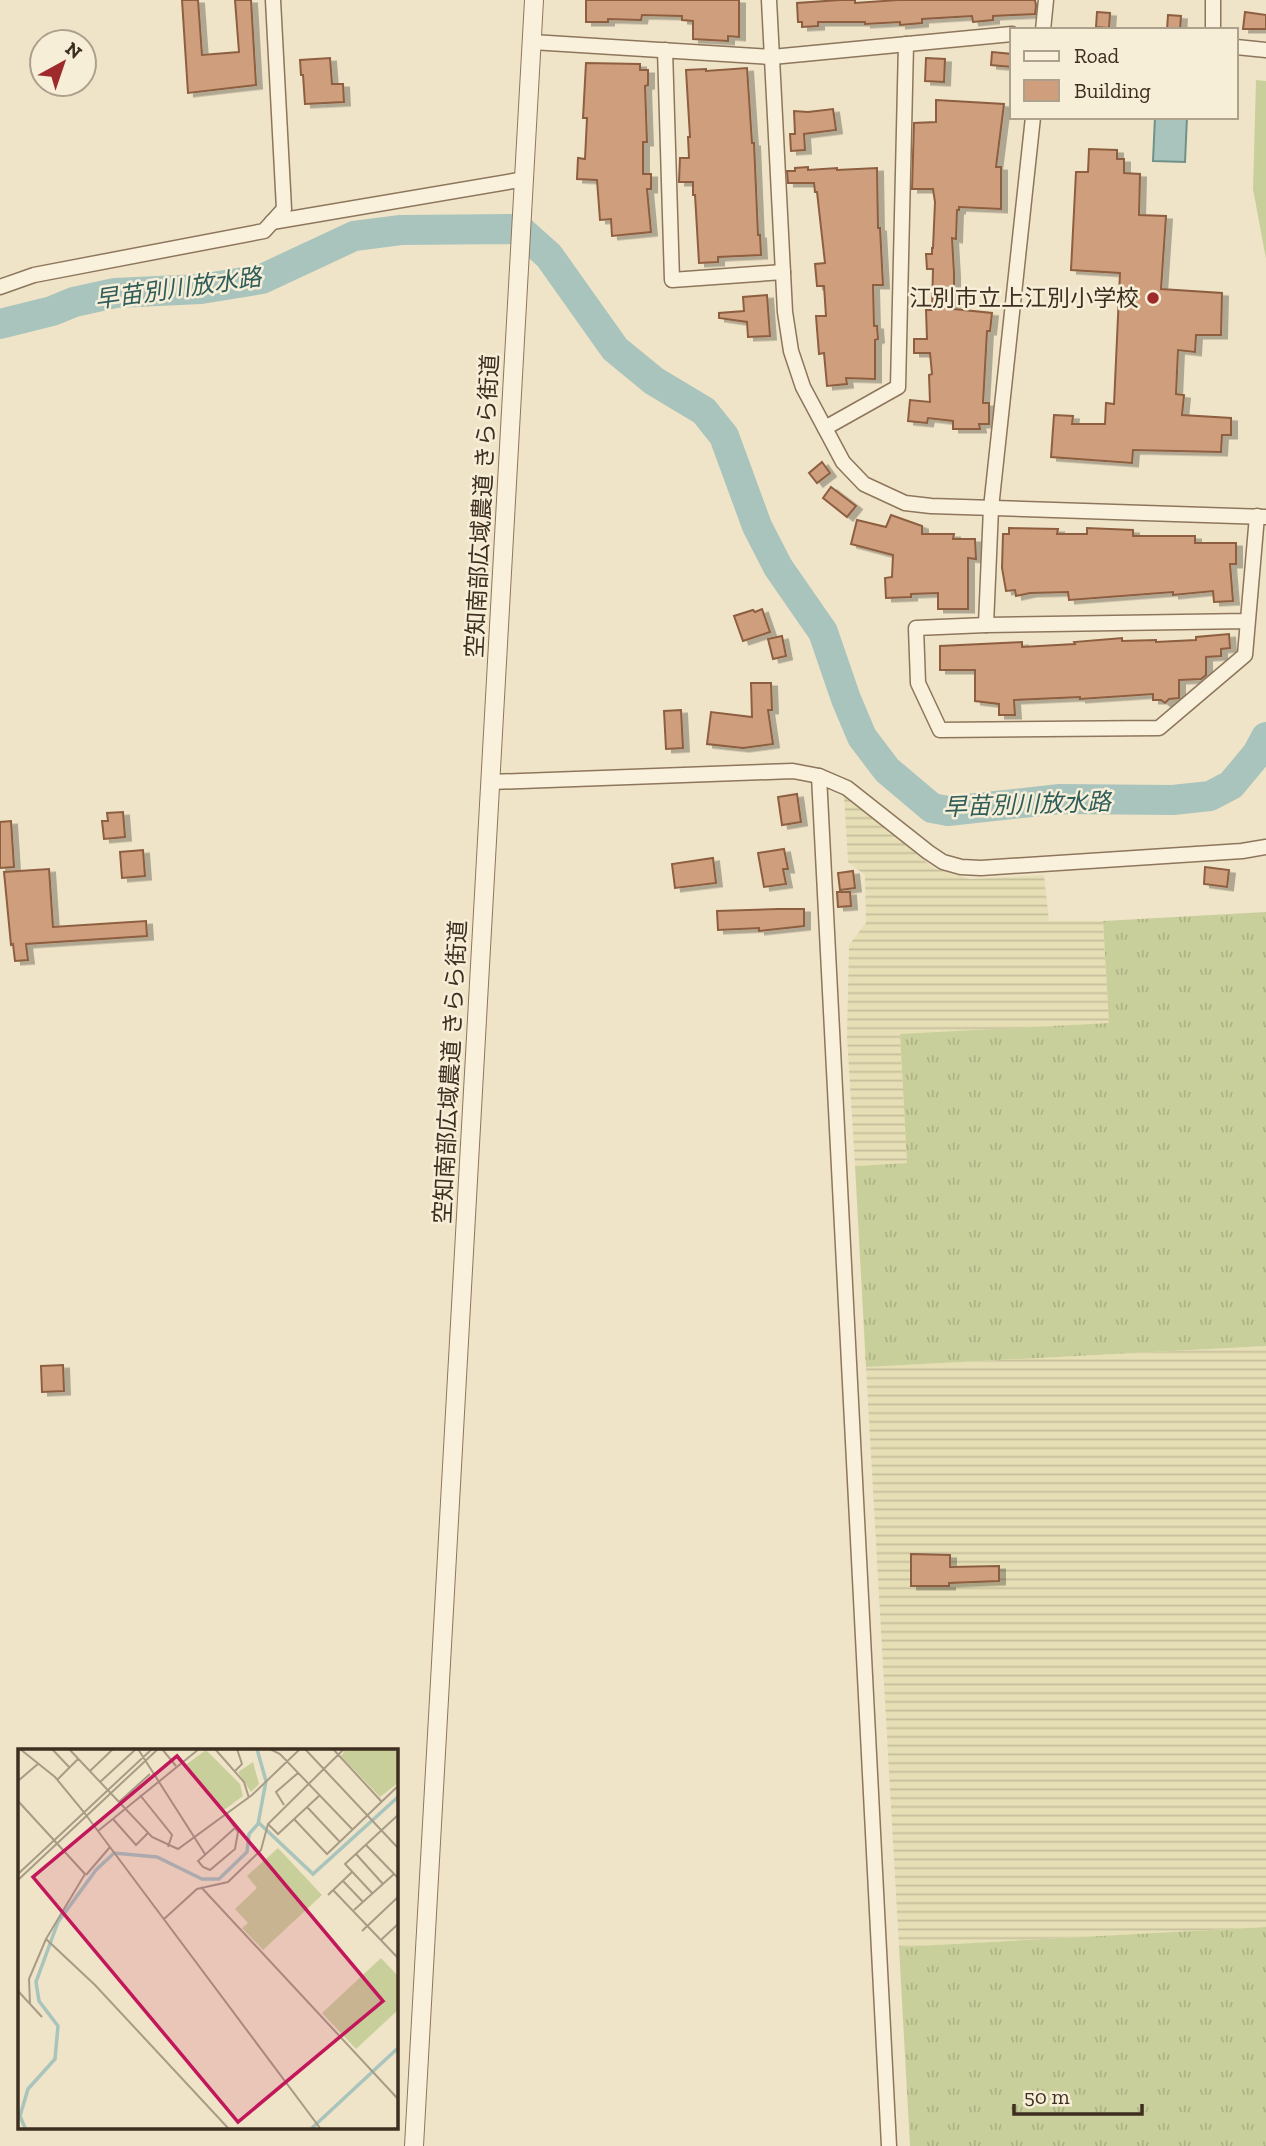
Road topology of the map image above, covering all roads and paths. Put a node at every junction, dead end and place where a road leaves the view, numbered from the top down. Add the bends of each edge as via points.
1 (273, 0) edge
2 (534, 0) edge
3 (769, 0) edge
4 (1046, 0) edge
5 (1213, 0) edge
6 (1042, 28) edge
7 (1213, 28) edge
8 (1010, 34) edge
9 (532, 42) junction
10 (906, 44) junction
11 (1238, 47) edge
12 (665, 50) junction
13 (1266, 50) edge
14 (772, 57) junction
15 (1033, 119) edge
16 (525, 179) junction
17 (272, 222) junction
18 (783, 272) junction
19 (0, 287) edge
20 (825, 428) junction
21 (991, 508) junction
22 (1261, 516) edge
23 (1248, 621) junction
24 (986, 625) junction
25 (819, 776) junction
26 (491, 782) junction
27 (1266, 847) edge
28 (414, 2146) edge
29 (889, 2146) edge

1 - 17 street via 284,209
2 - 9 street, 空知南部広域農道 きらら街道
3 - 14 street
4 - 6 street
5 - 7 street
8 - 10 street
9 - 12 street
9 - 16 street, 空知南部広域農道 きらら街道
10 - 14 street
10 - 20 street via 898,387
11 - 13 street
12 - 14 street
12 - 18 street via 672,280
14 - 18 street
15 - 21 street
16 - 17 street
16 - 26 street, 空知南部広域農道 きらら街道
17 - 19 street via 264,231 34,275
18 - 20 street via 791,351 803,387
20 - 21 street via 843,462 864,484 884,494 905,503
21 - 22 street
21 - 24 street
22 - 23 street
23 - 24 street
23 - 24 street via 1245,654 1159,729 940,730 918,684 916,628
25 - 26 street via 793,771
25 - 27 street via 847,788 943,862 961,867
25 - 29 street
26 - 28 street, 空知南部広域農道 きらら街道

